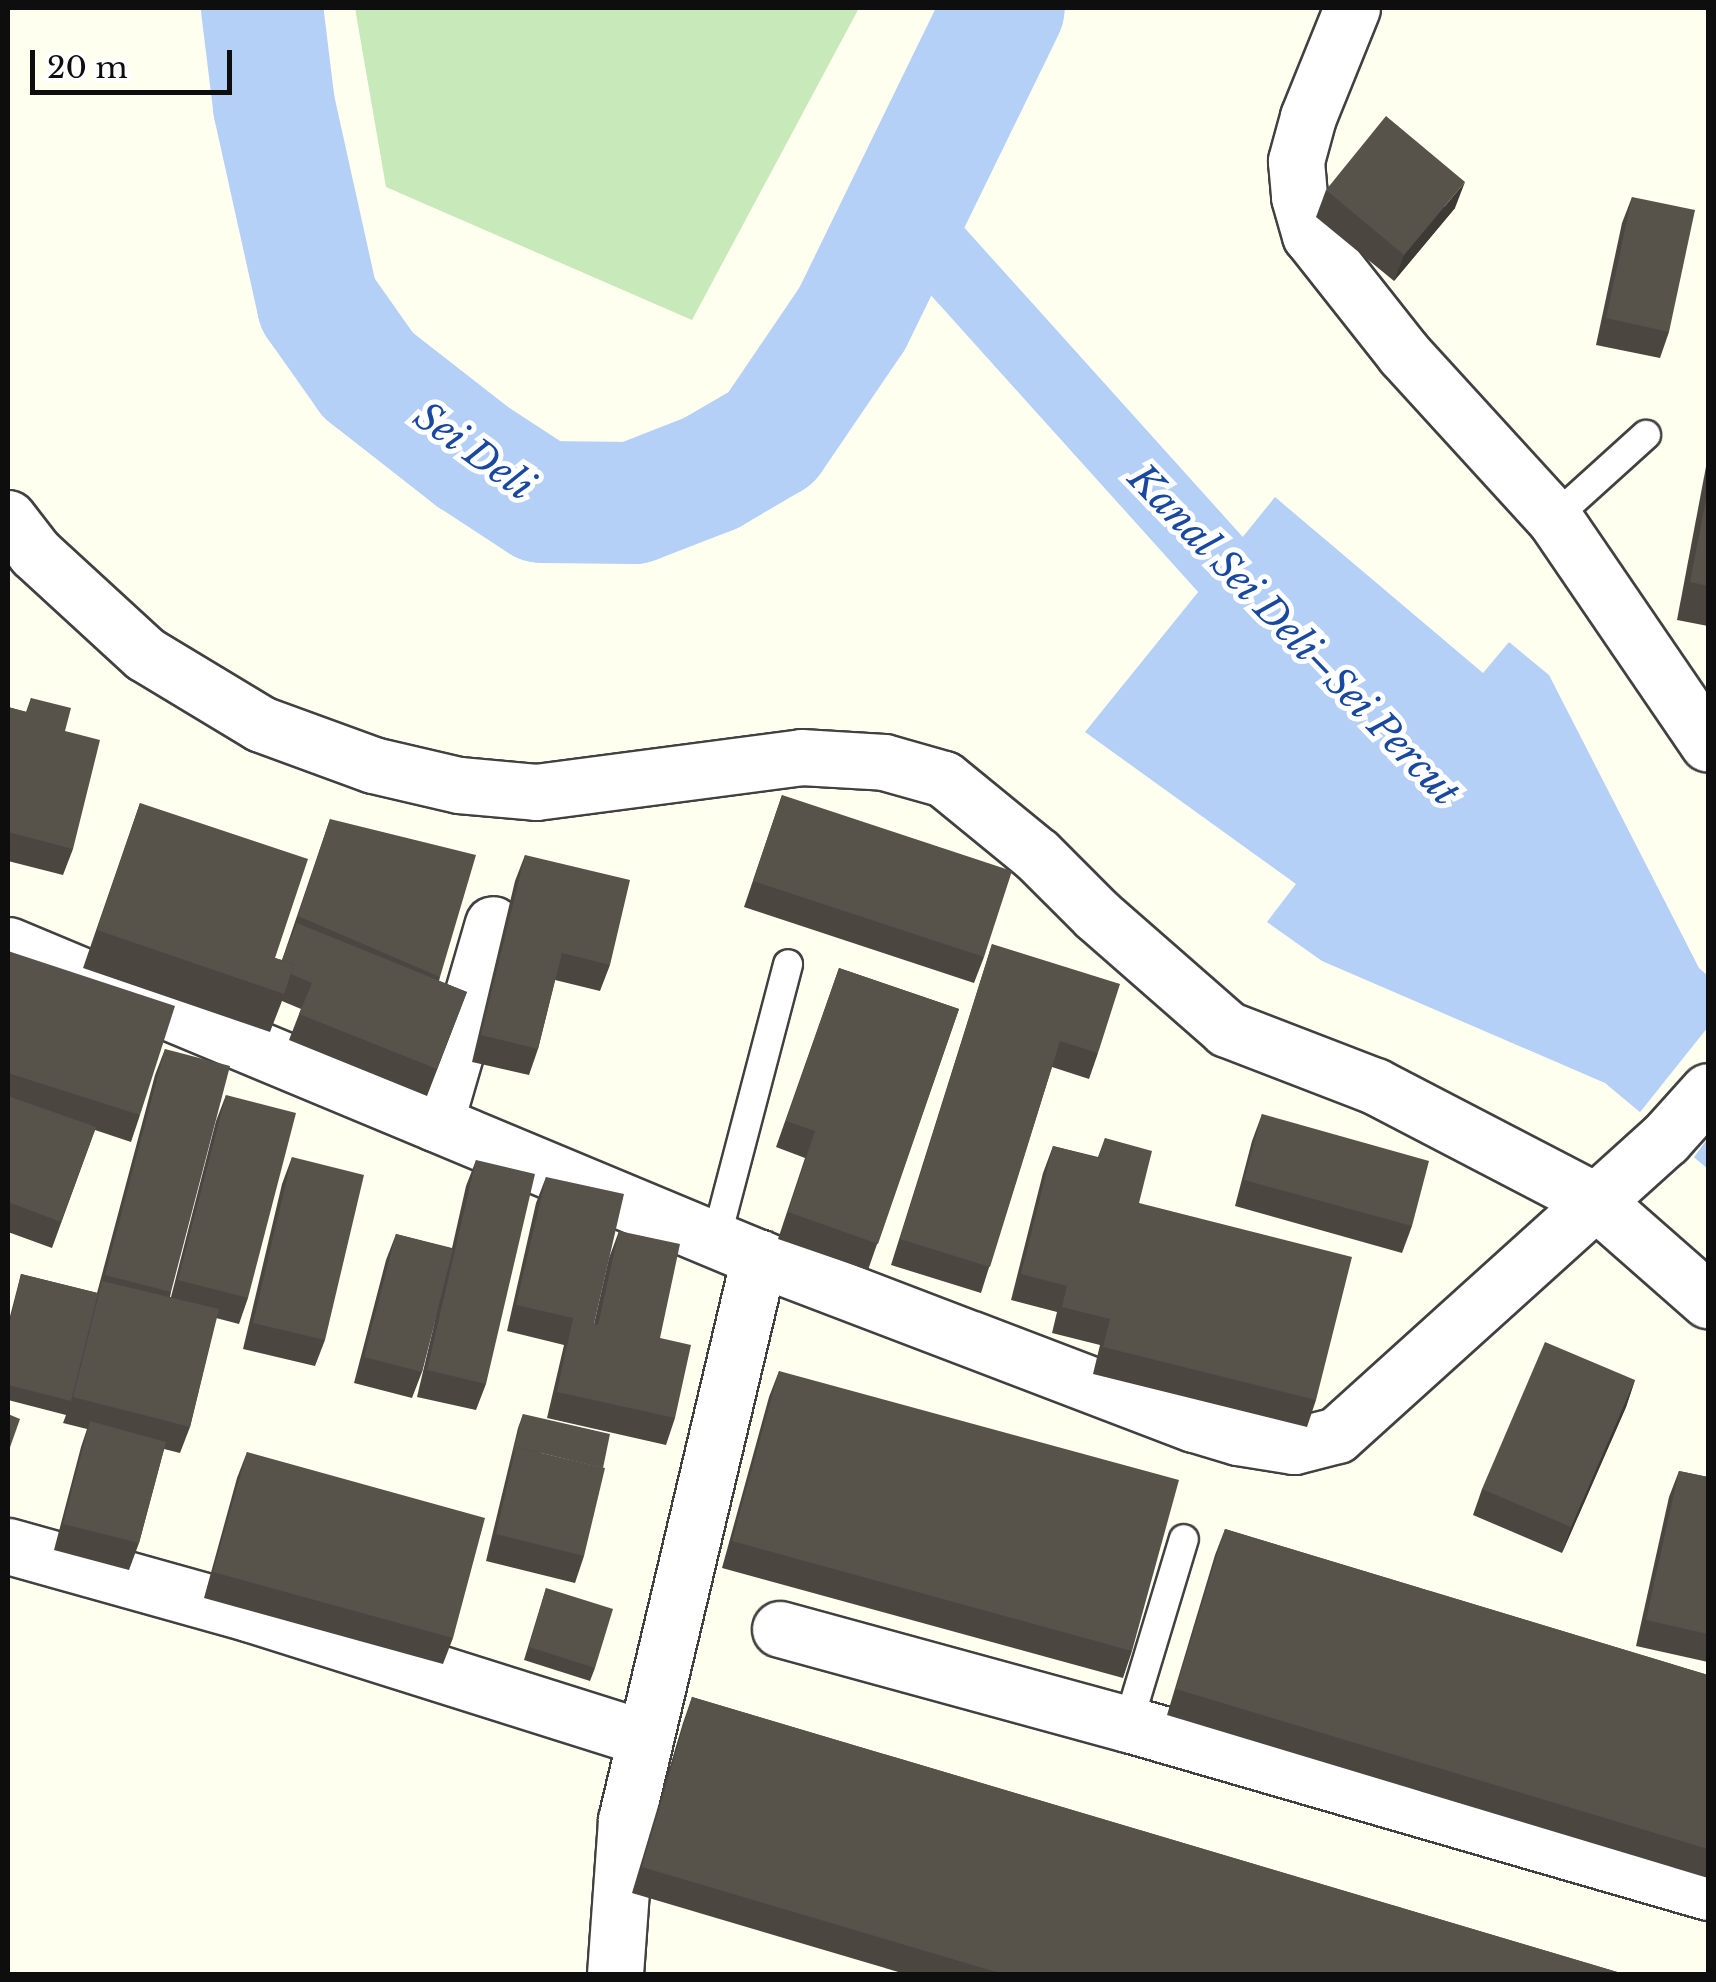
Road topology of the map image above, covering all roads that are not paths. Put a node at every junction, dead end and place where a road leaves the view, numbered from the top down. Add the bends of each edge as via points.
1 (1352, 8) edge
2 (1646, 435) dead end
3 (8, 518) edge
4 (1554, 518) junction
5 (1708, 744) edge
6 (493, 924) dead end
7 (8, 945) edge
8 (788, 964) dead end
9 (1708, 1091) edge
10 (435, 1124) junction
11 (1594, 1200) junction
12 (738, 1249) junction
13 (1708, 1300) edge
14 (1184, 1539) dead end
15 (8, 1546) edge
16 (780, 1630) dead end
17 (1128, 1724) junction
18 (645, 1738) junction
19 (1708, 1892) edge
20 (615, 1974) edge

1 - 4 street via 1296,161 1310,235 1404,354
2 - 4 lane
3 - 11 street via 36,553 146,654 261,724 372,765 459,785 536,792 800,757 884,762 944,779 1227,1029 1375,1086
4 - 5 street
6 - 10 street
7 - 10 street
8 - 12 lane
9 - 11 street
10 - 12 street
11 - 12 street via 1337,1435 1294,1446 1194,1424
11 - 13 street
12 - 18 street
14 - 17 lane
15 - 18 street via 251,1614
16 - 17 street
17 - 19 street
18 - 20 street via 626,1820

